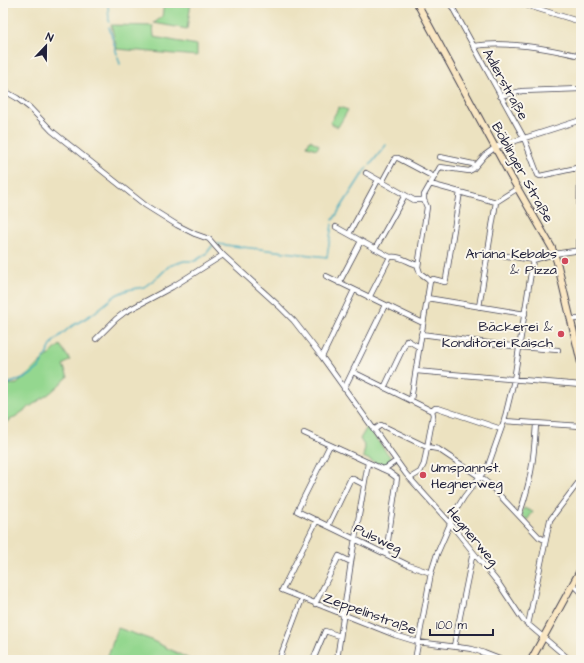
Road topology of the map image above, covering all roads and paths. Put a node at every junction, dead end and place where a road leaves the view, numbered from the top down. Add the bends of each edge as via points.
1 (417, 3) edge
2 (450, 3) edge
3 (519, 3) edge
4 (581, 22) edge
5 (473, 46) junction
6 (581, 56) edge
7 (581, 89) edge
8 (3, 90) edge
9 (500, 96) junction
10 (581, 120) edge
11 (524, 138) junction
12 (496, 147) junction
13 (440, 157) dead end
14 (473, 164) dead end
15 (580, 167) edge
16 (366, 173) dead end
17 (434, 177) junction
18 (380, 181) junction
19 (430, 184) junction
20 (518, 188) junction
21 (460, 192) junction
22 (405, 195) junction
23 (424, 200) junction
24 (496, 202) junction
25 (336, 227) dead end
26 (348, 234) junction
27 (361, 241) junction
28 (376, 249) junction
29 (580, 250) edge
30 (488, 253) junction
31 (554, 254) junction
32 (223, 255) junction
33 (390, 257) junction
34 (533, 260) junction
35 (418, 265) junction
36 (326, 276) dead end
37 (430, 281) junction
38 (339, 282) junction
39 (354, 290) junction
40 (369, 298) junction
41 (427, 298) junction
42 (385, 305) junction
43 (480, 307) junction
44 (525, 314) junction
45 (570, 319) junction
46 (581, 319) edge
47 (423, 323) junction
48 (421, 334) junction
49 (96, 339) dead end
50 (419, 347) junction
51 (519, 347) junction
52 (558, 350) dead end
53 (580, 354) edge
54 (322, 357) junction
55 (581, 363) edge
56 (416, 371) junction
57 (353, 372) junction
58 (514, 380) junction
59 (581, 385) edge
60 (384, 388) junction
61 (344, 389) junction
62 (411, 400) junction
63 (432, 411) junction
64 (504, 421) junction
65 (536, 424) junction
66 (581, 426) edge
67 (501, 429) junction
68 (374, 430) junction
69 (304, 433) dead end
70 (330, 445) junction
71 (427, 447) junction
72 (396, 461) junction
73 (368, 463) junction
74 (382, 469) junction
75 (480, 477) junction
76 (410, 478) junction
77 (581, 480) edge
78 (363, 484) junction
79 (519, 515) junction
80 (317, 520) junction
81 (450, 524) junction
82 (328, 526) junction
83 (354, 538) junction
84 (545, 540) junction
85 (473, 552) junction
86 (386, 554) junction
87 (351, 562) junction
88 (581, 569) edge
89 (431, 573) junction
90 (573, 584) junction
91 (581, 592) edge
92 (302, 599) junction
93 (315, 604) junction
94 (343, 614) junction
95 (528, 625) junction
96 (340, 636) junction
97 (543, 637) junction
98 (418, 642) junction
99 (454, 646) junction
100 (279, 660) edge
101 (313, 660) edge
102 (337, 660) edge
103 (415, 660) edge
104 (502, 660) edge
105 (531, 660) edge
106 (570, 660) edge

1 - 12 main road, Böblinger Straße
2 - 5 street, Adlerstraße
3 - 4 street
5 - 6 street via 534,46
5 - 9 street, Adlerstraße
7 - 9 street via 522,91
8 - 32 street, Hegnerweg via 17,98 52,131 145,206 177,225 210,239
9 - 11 street, Adlerstraße
10 - 11 street
11 - 12 street
11 - 15 street, Adlerstraße via 540,176
12 - 17 street via 473,169 464,171 443,167
12 - 20 main road, Böblinger Straße
13 - 14 street
15 - 29 street
16 - 18 street
17 - 18 street via 395,158
17 - 19 street
18 - 22 street
18 - 26 street
19 - 21 street
19 - 23 street
20 - 24 street
20 - 31 main road, Böblinger Straße
21 - 24 street
21 - 37 street via 445,282 433,279
22 - 23 street via 414,200
22 - 28 street
23 - 35 street via 427,207
24 - 30 street
25 - 26 street
26 - 27 street
27 - 28 street
27 - 38 street
28 - 33 street
29 - 31 street
30 - 34 street
30 - 43 street
31 - 34 street
31 - 45 main road, Böblinger Straße
32 - 49 street via 172,287 125,312
32 - 54 street, Hegnerweg via 294,321
33 - 35 street via 396,256
33 - 40 street
34 - 44 street
35 - 37 street via 420,273
36 - 38 street
37 - 41 street
38 - 39 street
39 - 40 street
39 - 54 street
40 - 42 street
41 - 43 street
41 - 47 street
42 - 47 street
42 - 57 street
43 - 44 street
44 - 51 street
45 - 46 street
45 - 53 main road, Böblinger Straße
47 - 48 street
48 - 50 street
48 - 51 street
50 - 56 street
50 - 60 street via 406,340
51 - 52 street
51 - 58 street
53 - 55 main road, Böblinger Straße
54 - 61 street, Hegnerweg
56 - 58 street
56 - 62 street
57 - 60 street
57 - 61 street
58 - 59 street
58 - 64 street
60 - 62 street
61 - 68 street, Hegnerweg
62 - 63 street
63 - 67 street via 438,408
63 - 71 street
64 - 65 street
64 - 67 street
65 - 66 street
65 - 79 street via 532,473
67 - 75 street via 488,466
68 - 71 street via 381,426
68 - 72 street, Hegnerweg
69 - 70 street
70 - 73 street
70 - 80 street, Pulsweg via 297,511
71 - 75 street via 438,449
71 - 76 street via 422,469
72 - 74 street
72 - 76 street, Hegnerweg
73 - 74 street
73 - 78 street
74 - 86 street via 396,476 398,480
75 - 79 street
75 - 81 street via 464,497
76 - 81 street, Hegnerweg
77 - 84 street via 550,520
78 - 82 street via 351,478
78 - 83 street
79 - 84 street
80 - 82 street, Pulsweg
80 - 92 street, Zeppelinstraße via 282,590
81 - 85 street, Hegnerweg
81 - 89 street
82 - 83 street, Pulsweg
83 - 86 street, Pulsweg
83 - 87 street
84 - 95 street
85 - 95 street, Hegnerweg
85 - 99 street
86 - 89 street, Pulsweg
87 - 93 street via 339,556
87 - 94 street
88 - 90 main road
89 - 98 street
90 - 91 street
90 - 97 main road
92 - 93 street, Zeppelinstraße
92 - 100 street, Zeppelinstraße
93 - 94 street, Zeppelinstraße
94 - 96 street
94 - 98 street, Zeppelinstraße
95 - 97 street, Hegnerweg
96 - 101 street via 325,631
96 - 102 street
97 - 105 main road
97 - 106 street, Hegnerweg
98 - 99 street, Zeppelinstraße
98 - 103 street
99 - 104 street, Zeppelinstraße via 479,651

